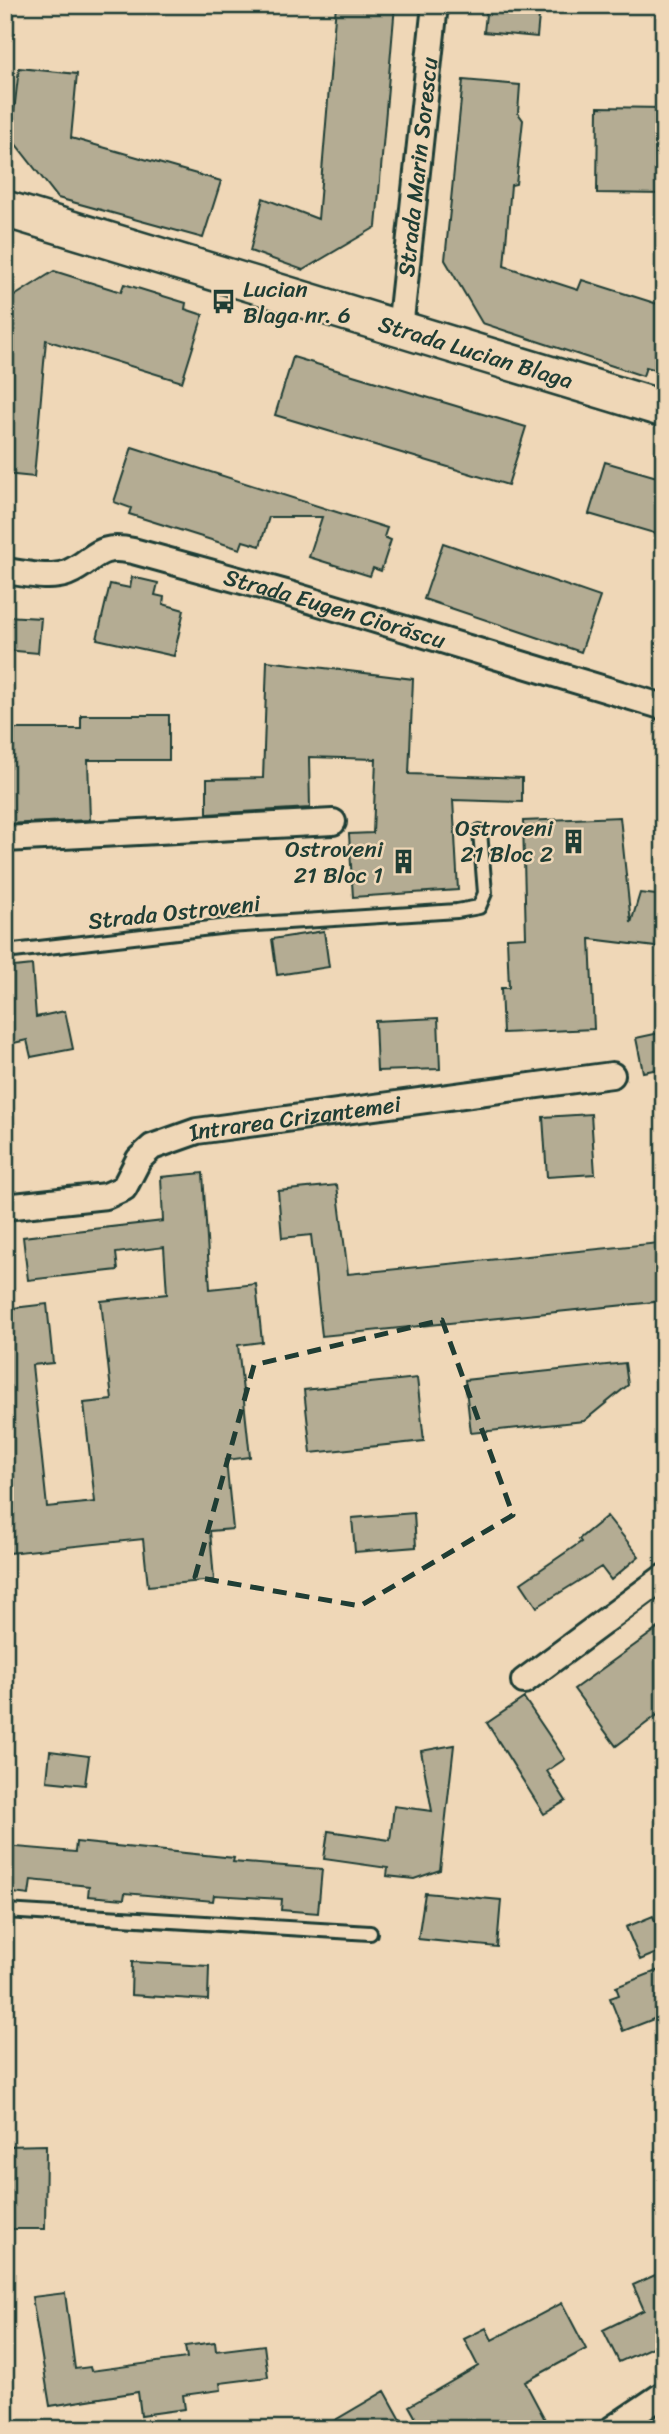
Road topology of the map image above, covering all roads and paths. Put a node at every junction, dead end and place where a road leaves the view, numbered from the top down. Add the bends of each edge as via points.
1 (435, 5) edge
2 (5, 209) edge
3 (400, 329) junction
4 (664, 409) edge
5 (5, 571) edge
6 (664, 707) edge
7 (333, 822) dead end
8 (480, 831) dead end
9 (5, 839) edge
10 (5, 952) edge
11 (612, 1075) dead end
12 (5, 1207) edge
13 (664, 1577) edge
14 (524, 1681) dead end
15 (5, 1911) edge
16 (370, 1933) dead end
17 (664, 2394) edge
18 (612, 2429) edge

1 - 3 street, Strada Marin Sorescu
2 - 3 street, Strada Lucian Blaga
3 - 4 street, Strada Lucian Blaga
5 - 6 street, Strada Eugen Ciorăscu via 66,573 104,550 133,551
7 - 9 street
8 - 10 lane, Strada Ostroveni via 485,892 479,907 228,926
11 - 12 street, Intrarea Crizantemei via 197,1131 152,1146 139,1159 124,1188 106,1196
13 - 14 street
15 - 16 lane
17 - 18 street

